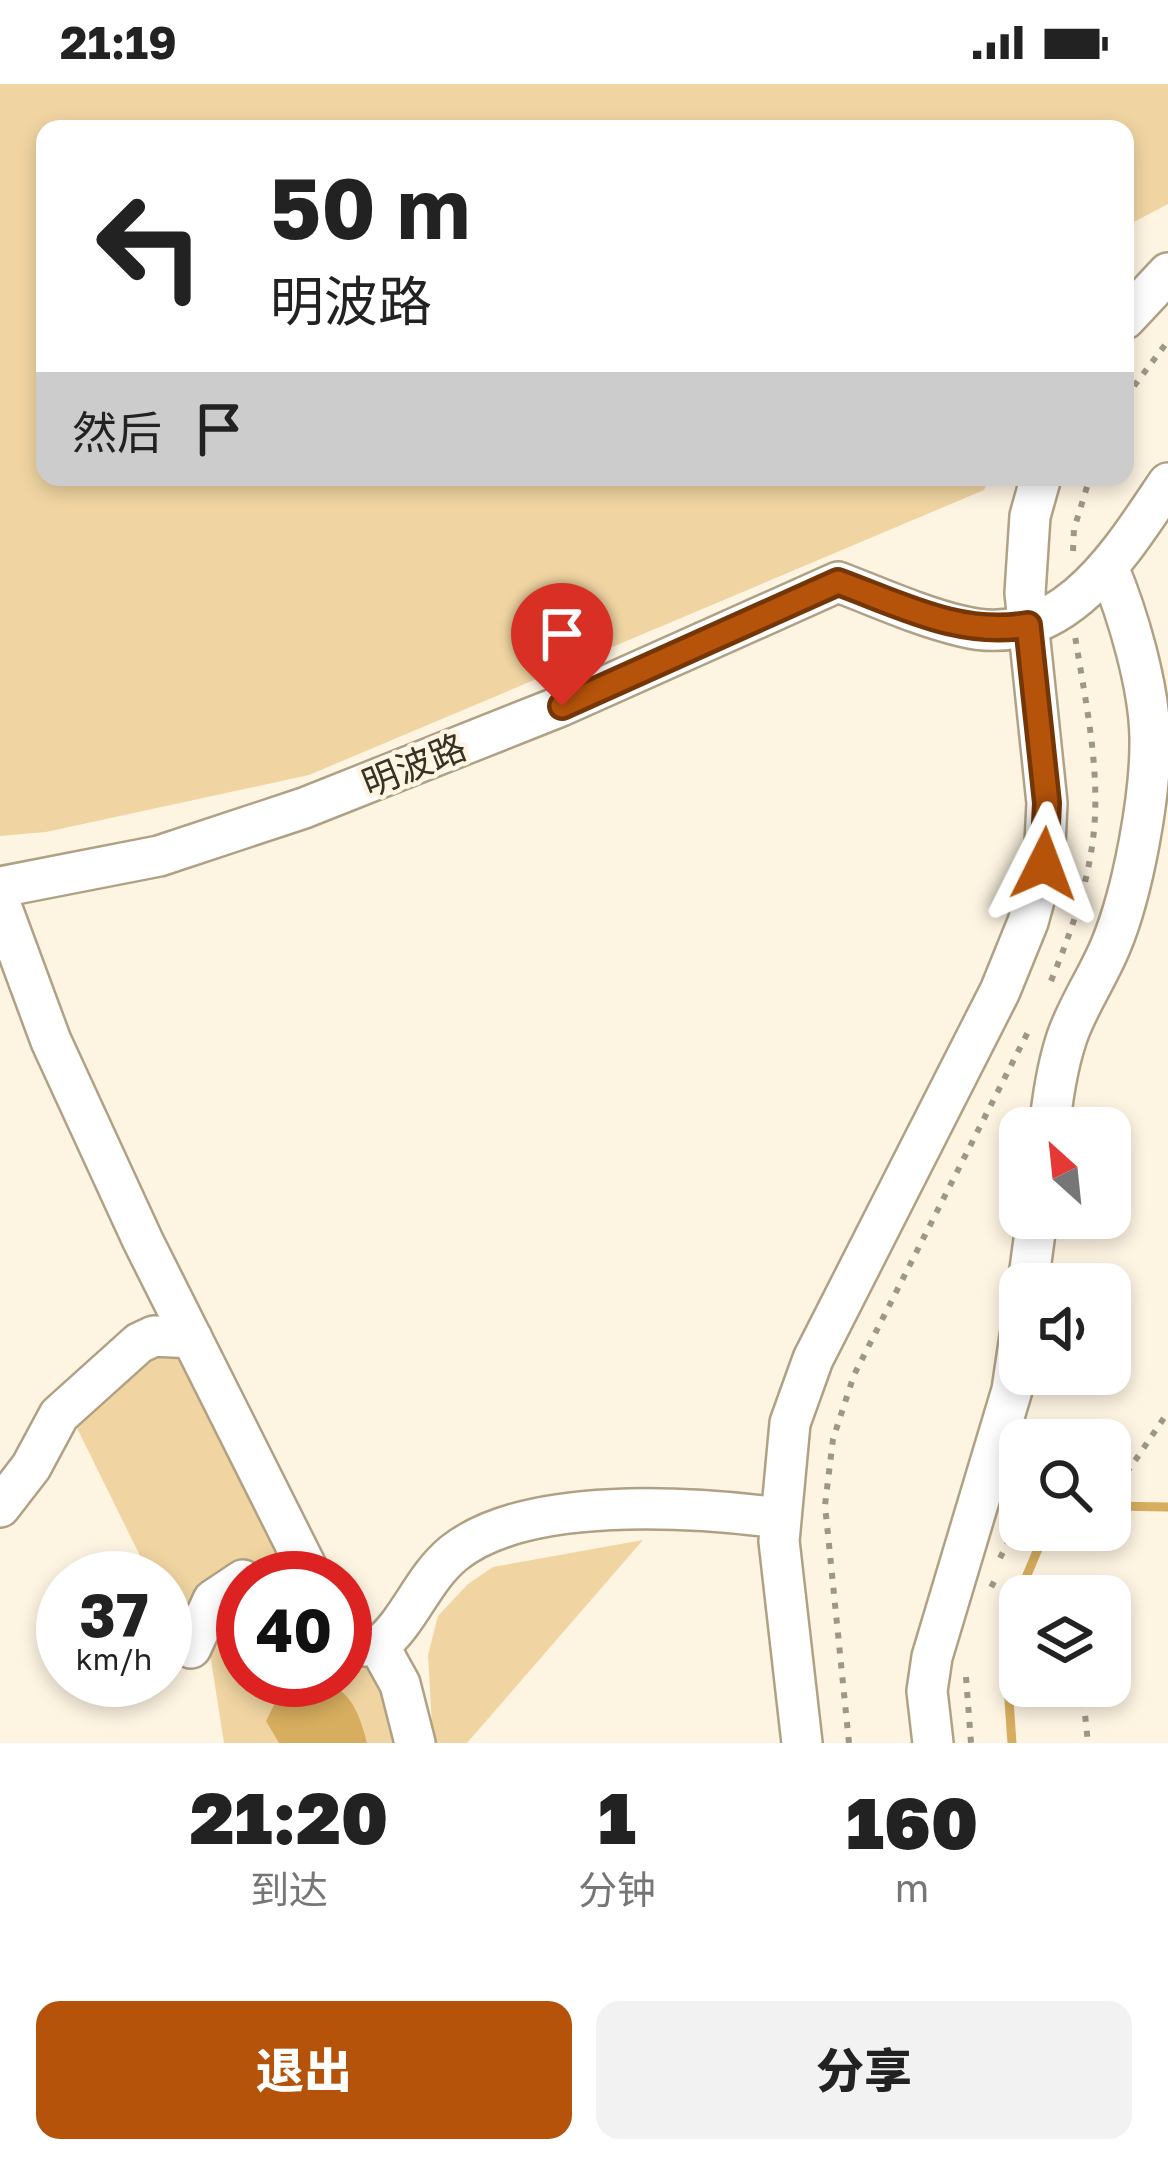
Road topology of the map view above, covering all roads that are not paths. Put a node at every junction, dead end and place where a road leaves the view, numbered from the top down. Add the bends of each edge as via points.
1 (1168, 273) edge
2 (1134, 310) edge
3 (1168, 483) edge
4 (1039, 486) edge
5 (1108, 567) junction
6 (1028, 625) junction
7 (0, 887) edge
8 (0, 903) edge
9 (1053, 1107) edge
10 (192, 1338) junction
11 (1011, 1395) edge
12 (0, 1507) edge
13 (780, 1518) junction
14 (298, 1551) edge
15 (216, 1598) edge
16 (372, 1638) edge
17 (192, 1646) edge
18 (372, 1650) edge
19 (415, 1743) edge
20 (802, 1743) edge
21 (933, 1743) edge

1 - 2 street
3 - 5 street, 明波路
4 - 6 street via 1030,516
5 - 6 street, 明波路 via 1071,605
5 - 9 street via 1129,615 1150,736 1128,890 1068,1035
6 - 7 street, 明波路 via 963,627 838,582 562,706 304,808 159,856
6 - 13 street via 1047,803 1034,903 1000,991 813,1358 790,1424
8 - 10 street via 51,1041
10 - 12 street via 139,1343 59,1415
10 - 14 street
11 - 21 street via 932,1657
13 - 16 street via 644,1507 526,1523 459,1549 390,1637
13 - 20 street
15 - 17 street
18 - 19 street via 400,1684

